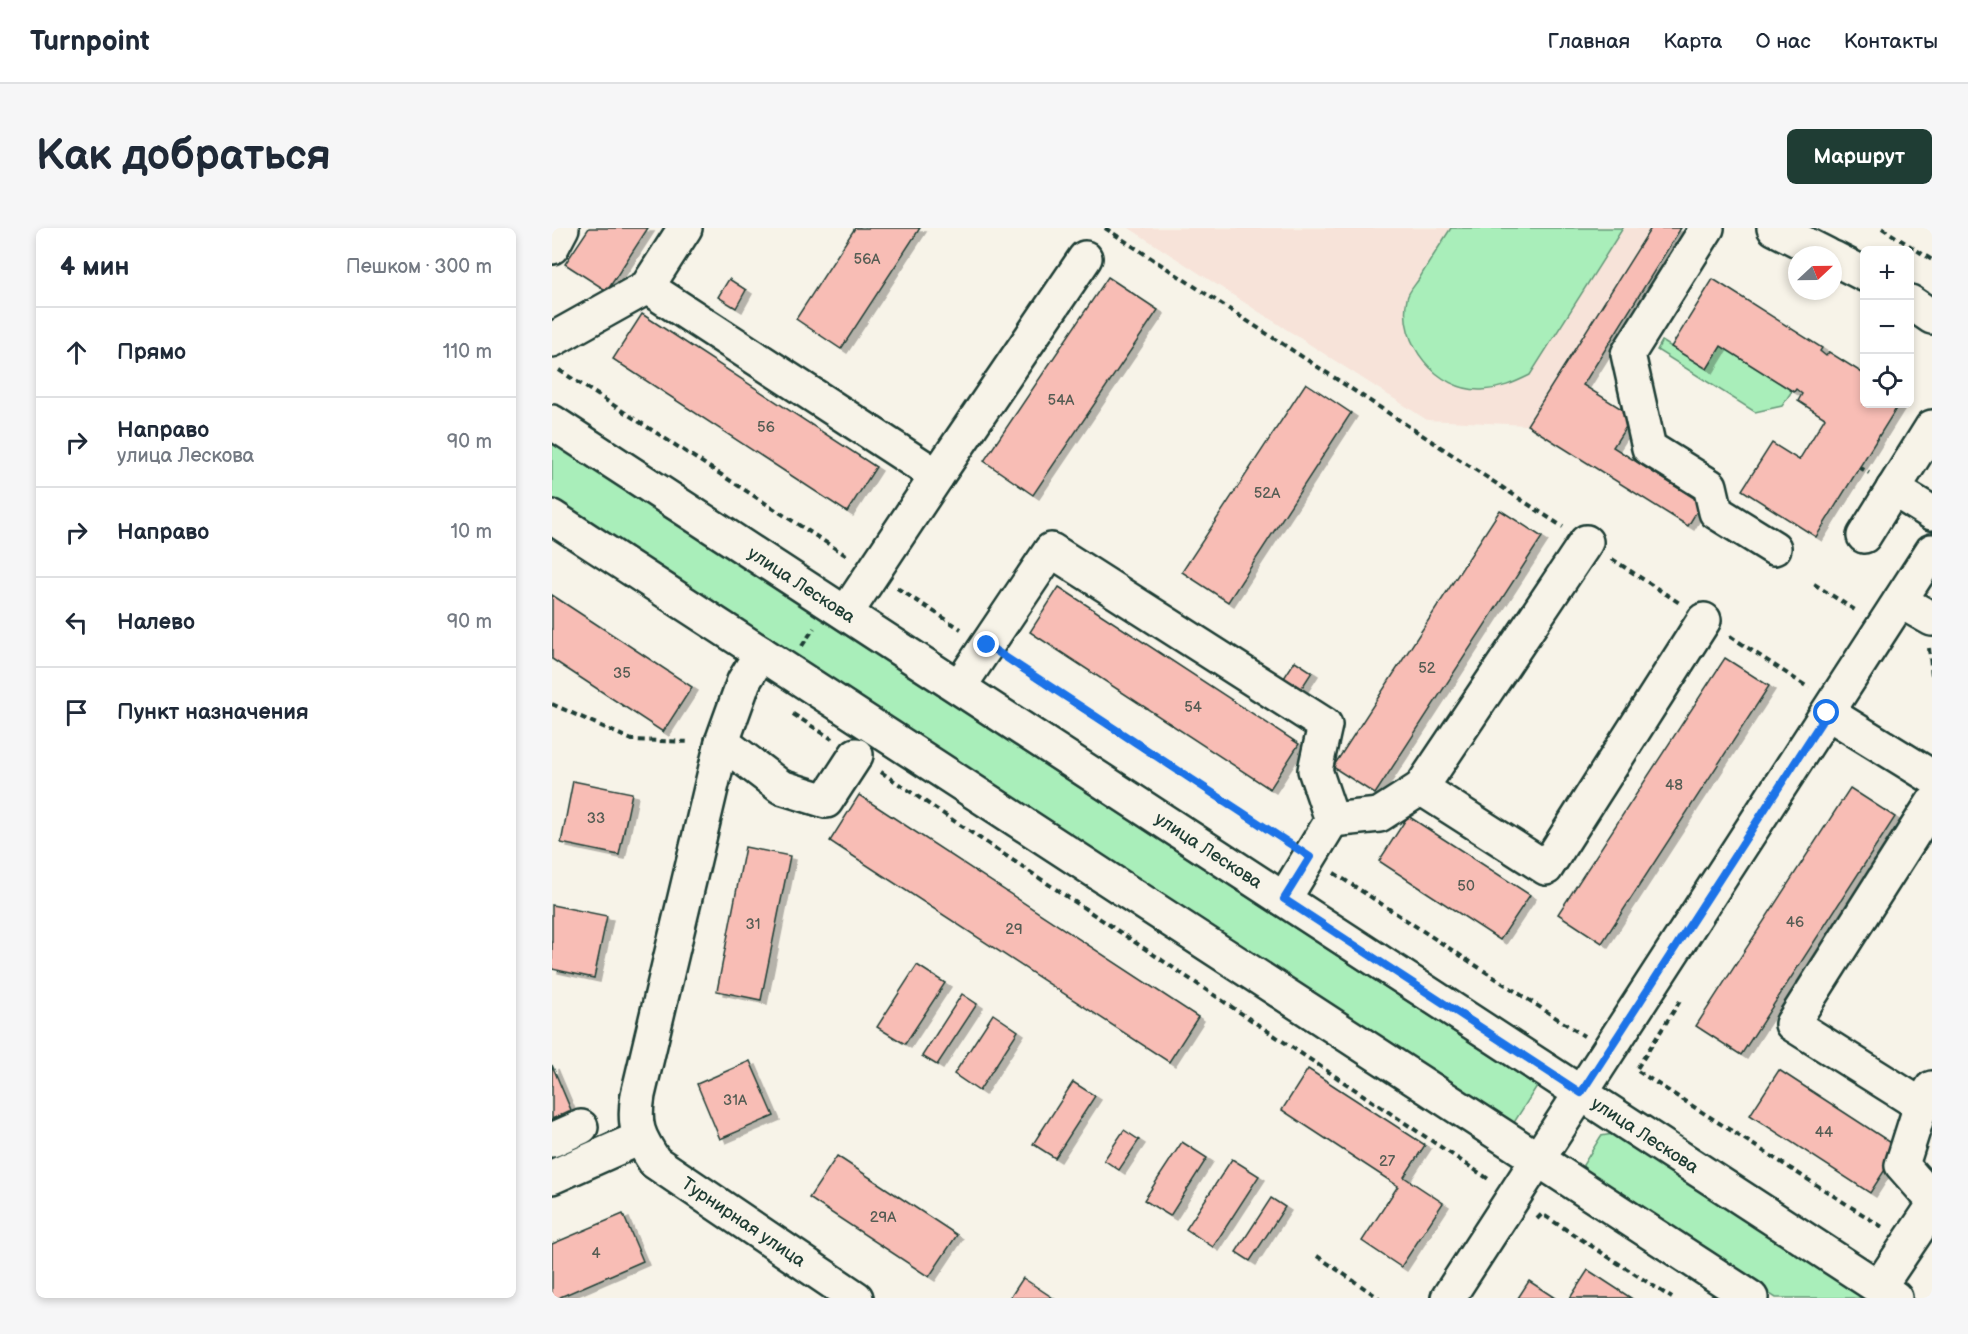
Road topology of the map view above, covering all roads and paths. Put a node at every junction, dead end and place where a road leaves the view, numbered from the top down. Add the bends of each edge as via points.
1 (562, 228) edge
2 (685, 228) edge
3 (1105, 228) edge
4 (1707, 228) edge
5 (1774, 228) edge
6 (1882, 228) edge
7 (1809, 246) edge
8 (552, 247) edge
9 (1085, 258) dead end
10 (1932, 260) edge
11 (1842, 263) edge
12 (1860, 272) edge
13 (647, 287) junction
14 (1914, 305) edge
15 (1932, 317) edge
16 (552, 340) edge
17 (552, 365) edge
18 (552, 422) edge
19 (1932, 427) edge
20 (938, 476) junction
21 (1893, 489) junction
22 (1932, 513) edge
23 (552, 517) edge
24 (1864, 536) dead end
25 (1586, 542) junction
26 (1774, 548) dead end
27 (1932, 551) edge
28 (873, 572) junction
29 (1814, 584) dead end
30 (1900, 601) junction
31 (1850, 607) dead end
32 (846, 613) junction
33 (1704, 620) junction
34 (1932, 620) edge
35 (987, 645) junction
36 (761, 653) junction
37 (959, 687) junction
38 (1821, 702) junction
39 (552, 704) edge
40 (787, 710) dead end
41 (722, 742) junction
42 (856, 755) junction
43 (1932, 777) edge
44 (1421, 788) junction
45 (1932, 804) edge
46 (1332, 820) junction
47 (1310, 857) junction
48 (1284, 899) junction
49 (1584, 1036) dead end
50 (1636, 1070) dead end
51 (1581, 1093) junction
52 (1926, 1097) edge
53 (640, 1138) junction
54 (1538, 1159) junction
55 (552, 1177) edge
56 (1490, 1180) dead end
57 (1932, 1199) edge
58 (1932, 1208) edge
59 (1542, 1214) dead end
60 (1908, 1243) junction
61 (1317, 1256) dead end
62 (1887, 1293) edge
63 (856, 1298) edge
64 (1379, 1298) edge
65 (1448, 1298) edge
66 (1672, 1298) edge
67 (1751, 1298) edge

1 - 8 main road
2 - 13 main road
3 - 25 path
4 - 26 main road via 1628,354 1649,448 1710,486 1716,512
5 - 7 main road
6 - 10 path
9 - 20 main road
11 - 12 main road
13 - 16 main road
13 - 20 main road
14 - 15 main road
17 - 28 path
18 - 32 main road, улица Лескова
19 - 21 main road
20 - 28 main road
21 - 22 main road
21 - 24 main road
23 - 36 main road
25 - 33 path
25 - 44 main road
27 - 30 main road
28 - 32 main road
28 - 35 path
29 - 31 path
30 - 34 main road
30 - 38 main road
32 - 37 main road, улица Лескова
33 - 38 path
33 - 44 main road via 1546,868
35 - 37 main road
35 - 46 main road via 1051,550 1325,725 1316,770
35 - 47 path
36 - 41 main road via 744,681
36 - 54 main road
37 - 48 main road, улица Лескова
38 - 43 main road
38 - 51 main road
39 - 41 path via 632,740
40 - 42 path
41 - 42 main road via 781,787 826,801
41 - 53 main road via 638,1095 635,1115
42 - 56 path
44 - 46 main road via 1379,814
45 - 52 main road via 1792,1024
46 - 47 main road
47 - 48 main road
47 - 49 path
48 - 51 main road, улица Лескова
50 - 60 path
51 - 54 main road
51 - 62 main road, улица Лескова
52 - 57 main road via 1902,1165
53 - 55 main road
53 - 63 main road, Турнирная улица via 655,1162
54 - 65 main road
54 - 67 main road
58 - 60 main road
59 - 66 path
60 - 62 main road
61 - 64 path

